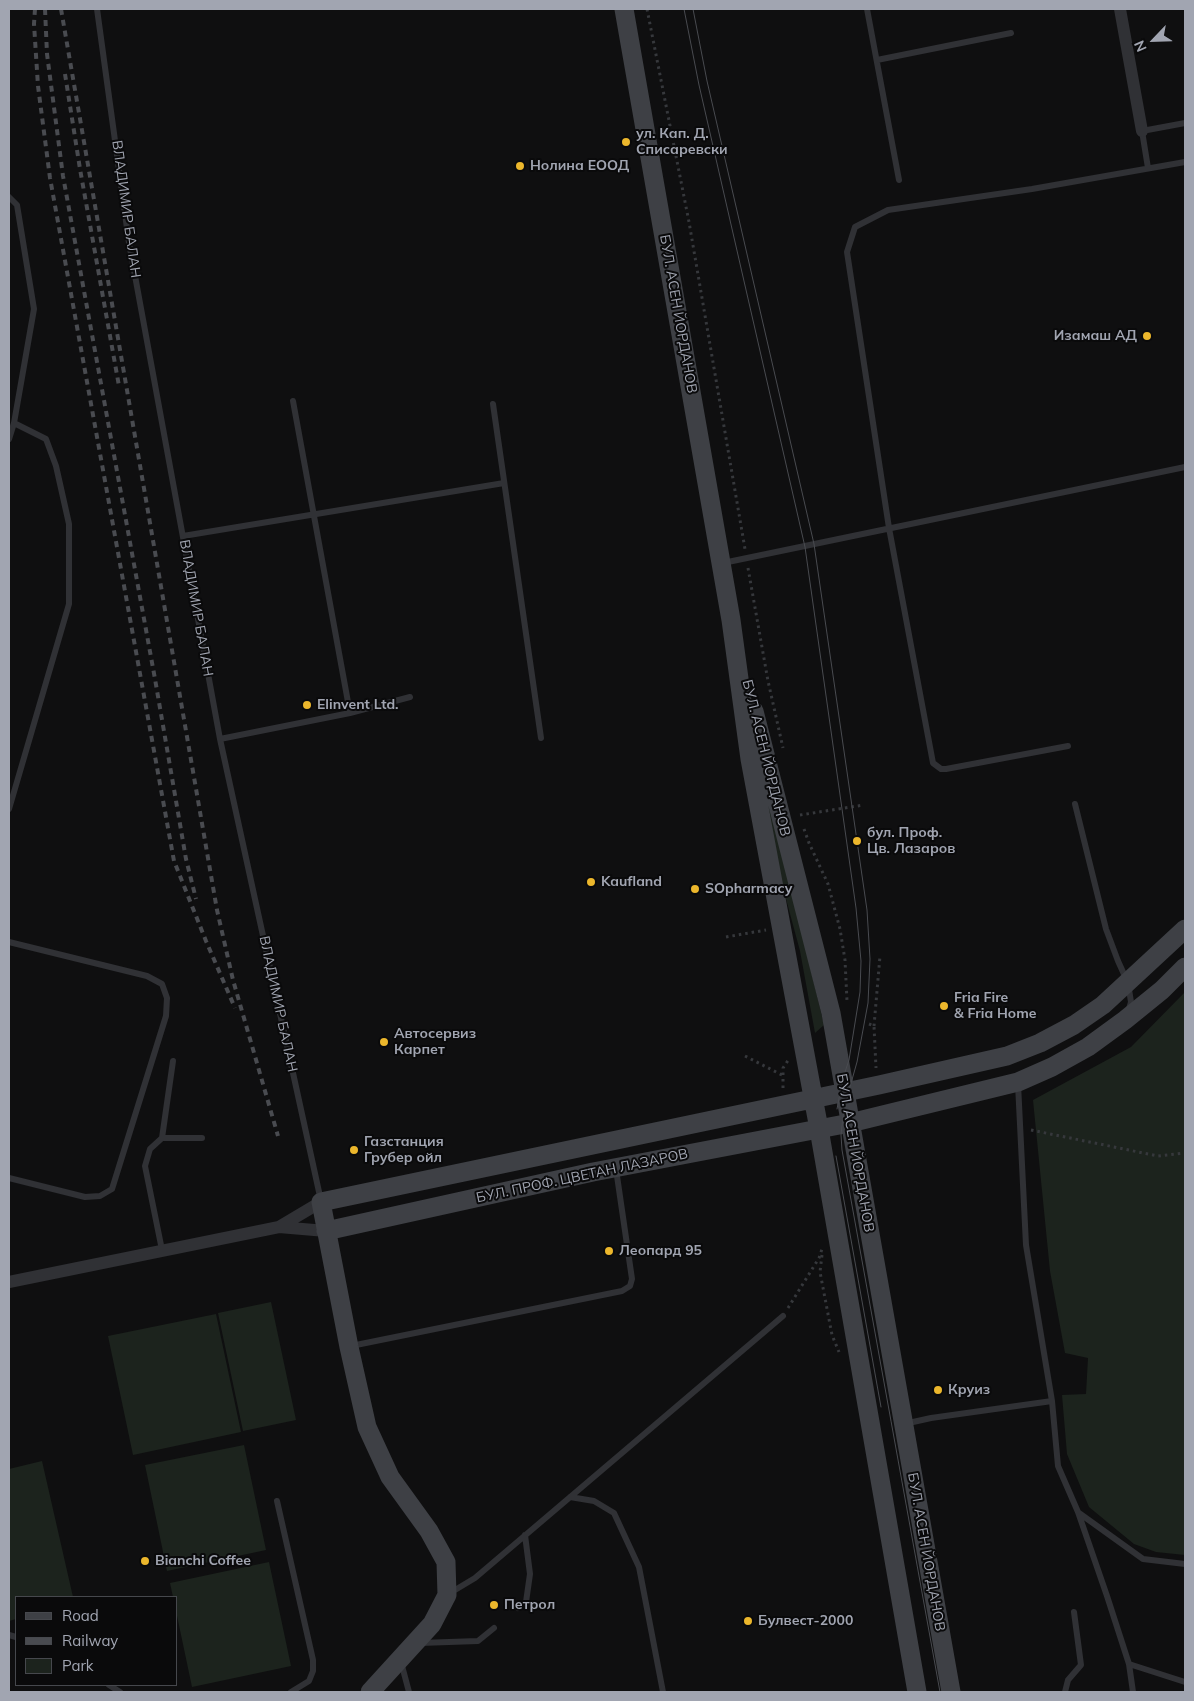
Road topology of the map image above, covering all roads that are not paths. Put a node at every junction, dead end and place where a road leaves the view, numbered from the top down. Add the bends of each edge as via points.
1 (98, 9) edge
2 (624, 9) edge
3 (867, 9) edge
4 (1120, 9) edge
5 (1011, 33) dead end
6 (877, 60) junction
7 (1185, 124) edge
8 (1142, 131) junction
9 (1185, 162) edge
10 (1148, 168) junction
11 (899, 180) dead end
12 (9, 197) edge
13 (293, 401) dead end
14 (493, 404) dead end
15 (14, 423) junction
16 (9, 438) edge
17 (1185, 467) edge
18 (504, 483) junction
19 (314, 515) junction
20 (889, 528) junction
21 (183, 536) junction
22 (722, 564) junction
23 (731, 620) junction
24 (410, 697) dead end
25 (350, 713) junction
26 (542, 738) dead end
27 (220, 739) junction
28 (1068, 746) dead end
29 (1075, 804) dead end
30 (9, 809) edge
31 (1185, 929) edge
32 (9, 942) edge
33 (1185, 967) edge
34 (1128, 984) junction
35 (1125, 1020) junction
36 (173, 1062) dead end
37 (1018, 1082) junction
38 (845, 1092) junction
39 (814, 1099) junction
40 (850, 1123) junction
41 (819, 1128) junction
42 (162, 1138) junction
43 (202, 1138) dead end
44 (616, 1168) junction
45 (9, 1178) edge
46 (321, 1202) junction
47 (279, 1227) junction
48 (326, 1230) junction
49 (162, 1250) junction
50 (9, 1282) edge
51 (782, 1316) road end
52 (349, 1347) junction
53 (1052, 1401) junction
54 (903, 1424) junction
55 (570, 1497) junction
56 (277, 1501) dead end
57 (1078, 1512) junction
58 (525, 1535) junction
59 (1185, 1564) edge
60 (447, 1595) junction
61 (518, 1608) dead end
62 (1074, 1612) dead end
63 (494, 1628) dead end
64 (414, 1643) junction
65 (400, 1658) junction
66 (1129, 1664) junction
67 (1185, 1682) edge
68 (291, 1692) edge
69 (370, 1692) edge
70 (409, 1692) edge
71 (663, 1692) edge
72 (917, 1692) edge
73 (951, 1692) edge
74 (1065, 1692) edge
75 (1133, 1692) edge

1 - 21 lane, ВЛАДИМИР БАЛАН via 129,243
2 - 22 main road, БУЛ. АСЕН ЙОРДАНОВ
3 - 6 lane
4 - 8 street
5 - 6 lane
6 - 11 lane
7 - 8 lane
8 - 10 lane
9 - 10 lane
10 - 20 lane via 888,210 855,227 847,252
12 - 15 lane via 17,205 34,309
13 - 19 lane
14 - 18 lane
15 - 16 lane
15 - 30 lane via 46,439 56,466 69,524 69,604
17 - 20 lane
18 - 19 lane
18 - 26 lane
19 - 21 lane
19 - 25 lane
20 - 22 lane
20 - 28 lane via 933,763 946,769
21 - 27 lane, ВЛАДИМИР БАЛАН
22 - 23 main road, БУЛ. АСЕН ЙОРДАНОВ
23 - 38 main road, БУЛ. АСЕН ЙОРДАНОВ via 831,1013
23 - 39 main road, БУЛ. АСЕН ЙОРДАНОВ via 750,759
24 - 25 lane
25 - 27 lane
27 - 46 lane, ВЛАДИМИР БАЛАН
29 - 34 lane via 1106,929
31 - 34 main road, БУЛ. ПРОФ. ЦВЕТАН ЛАЗАРОВ
32 - 45 lane via 147,976 162,984 167,998 166,1016 112,1189 100,1196 85,1197
33 - 35 main road, БУЛ. ПРОФ. ЦВЕТАН ЛАЗАРОВ
34 - 35 lane via 1131,1002
34 - 38 main road, БУЛ. ПРОФ. ЦВЕТАН ЛАЗАРОВ via 1074,1025 1015,1053
35 - 37 main road, БУЛ. ПРОФ. ЦВЕТАН ЛАЗАРОВ via 1088,1048
36 - 42 lane
37 - 40 main road, БУЛ. ПРОФ. ЦВЕТАН ЛАЗАРОВ
37 - 53 lane via 1026,1245
38 - 39 main road, БУЛ. ПРОФ. ЦВЕТАН ЛАЗАРОВ
38 - 40 main road, БУЛ. АСЕН ЙОРДАНОВ
39 - 41 main road, БУЛ. АСЕН ЙОРДАНОВ
39 - 46 main road, БУЛ. ПРОФ. ЦВЕТАН ЛАЗАРОВ
40 - 41 main road, БУЛ. ПРОФ. ЦВЕТАН ЛАЗАРОВ
40 - 54 main road, БУЛ. АСЕН ЙОРДАНОВ
41 - 44 main road, БУЛ. ПРОФ. ЦВЕТАН ЛАЗАРОВ
41 - 72 main road, БУЛ. АСЕН ЙОРДАНОВ
42 - 43 lane
42 - 49 lane via 150,1149 145,1166
44 - 48 main road, БУЛ. ПРОФ. ЦВЕТАН ЛАЗАРОВ
44 - 52 lane via 632,1279 630,1286 622,1291
46 - 47 street
46 - 48 main road
47 - 48 street
47 - 49 street
48 - 52 main road
49 - 50 street
51 - 55 lane
52 - 60 main road via 367,1427 390,1476 429,1531 446,1562
53 - 54 lane
53 - 57 lane via 1058,1466
54 - 73 main road, БУЛ. АСЕН ЙОРДАНОВ
55 - 58 lane
55 - 71 lane via 594,1501 614,1513 639,1567
56 - 68 lane via 313,1660 309,1681
57 - 59 lane via 1143,1559
57 - 66 lane
58 - 60 lane via 475,1578
58 - 61 lane via 530,1574 526,1602
60 - 64 main road via 432,1624
62 - 74 lane via 1081,1665 1068,1680
63 - 64 lane via 478,1642
64 - 65 main road
65 - 69 main road
65 - 70 lane
66 - 67 lane
66 - 75 lane

